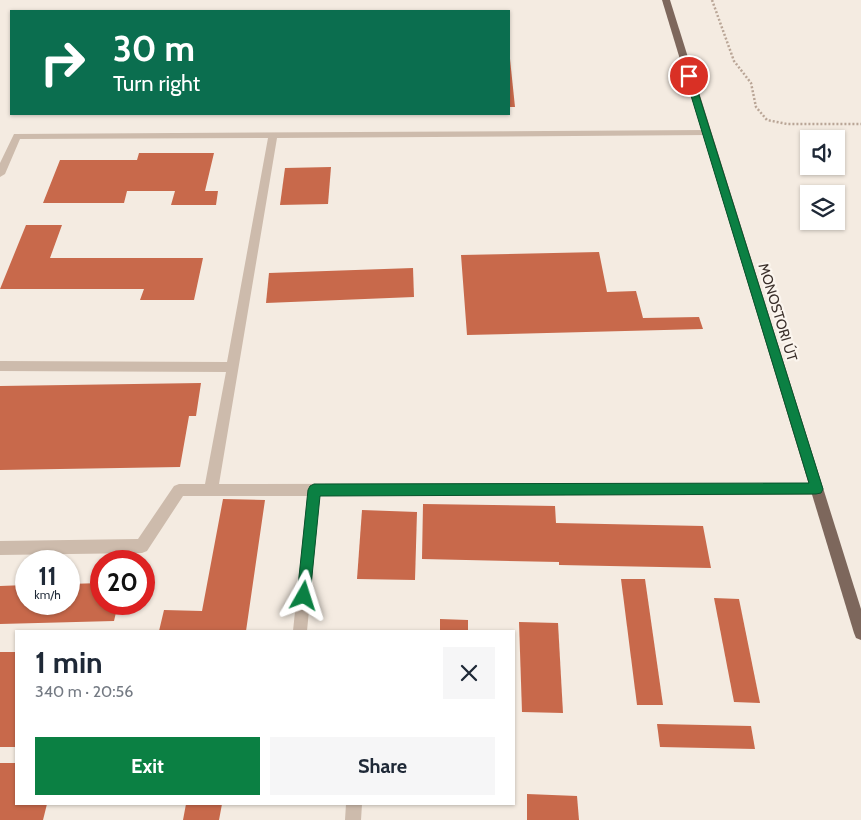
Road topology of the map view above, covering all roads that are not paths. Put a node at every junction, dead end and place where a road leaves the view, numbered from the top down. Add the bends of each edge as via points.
1 (666, 0) edge
2 (706, 133) junction
3 (272, 135) junction
4 (0, 174) edge
5 (0, 366) edge
6 (232, 367) junction
7 (816, 489) junction
8 (211, 490) junction
9 (314, 490) junction
10 (0, 548) edge
11 (300, 630) edge
12 (861, 633) edge
13 (354, 805) edge
14 (353, 820) edge

1 - 2 main road, MONOSTORI ÚT
2 - 3 lane
2 - 7 main road, MONOSTORI ÚT
3 - 4 lane via 18,136
3 - 6 lane
5 - 6 lane
6 - 8 lane
7 - 9 lane
7 - 12 main road, MONOSTORI ÚT
8 - 9 lane
8 - 10 lane via 178,490 142,546
9 - 11 lane
13 - 14 lane

